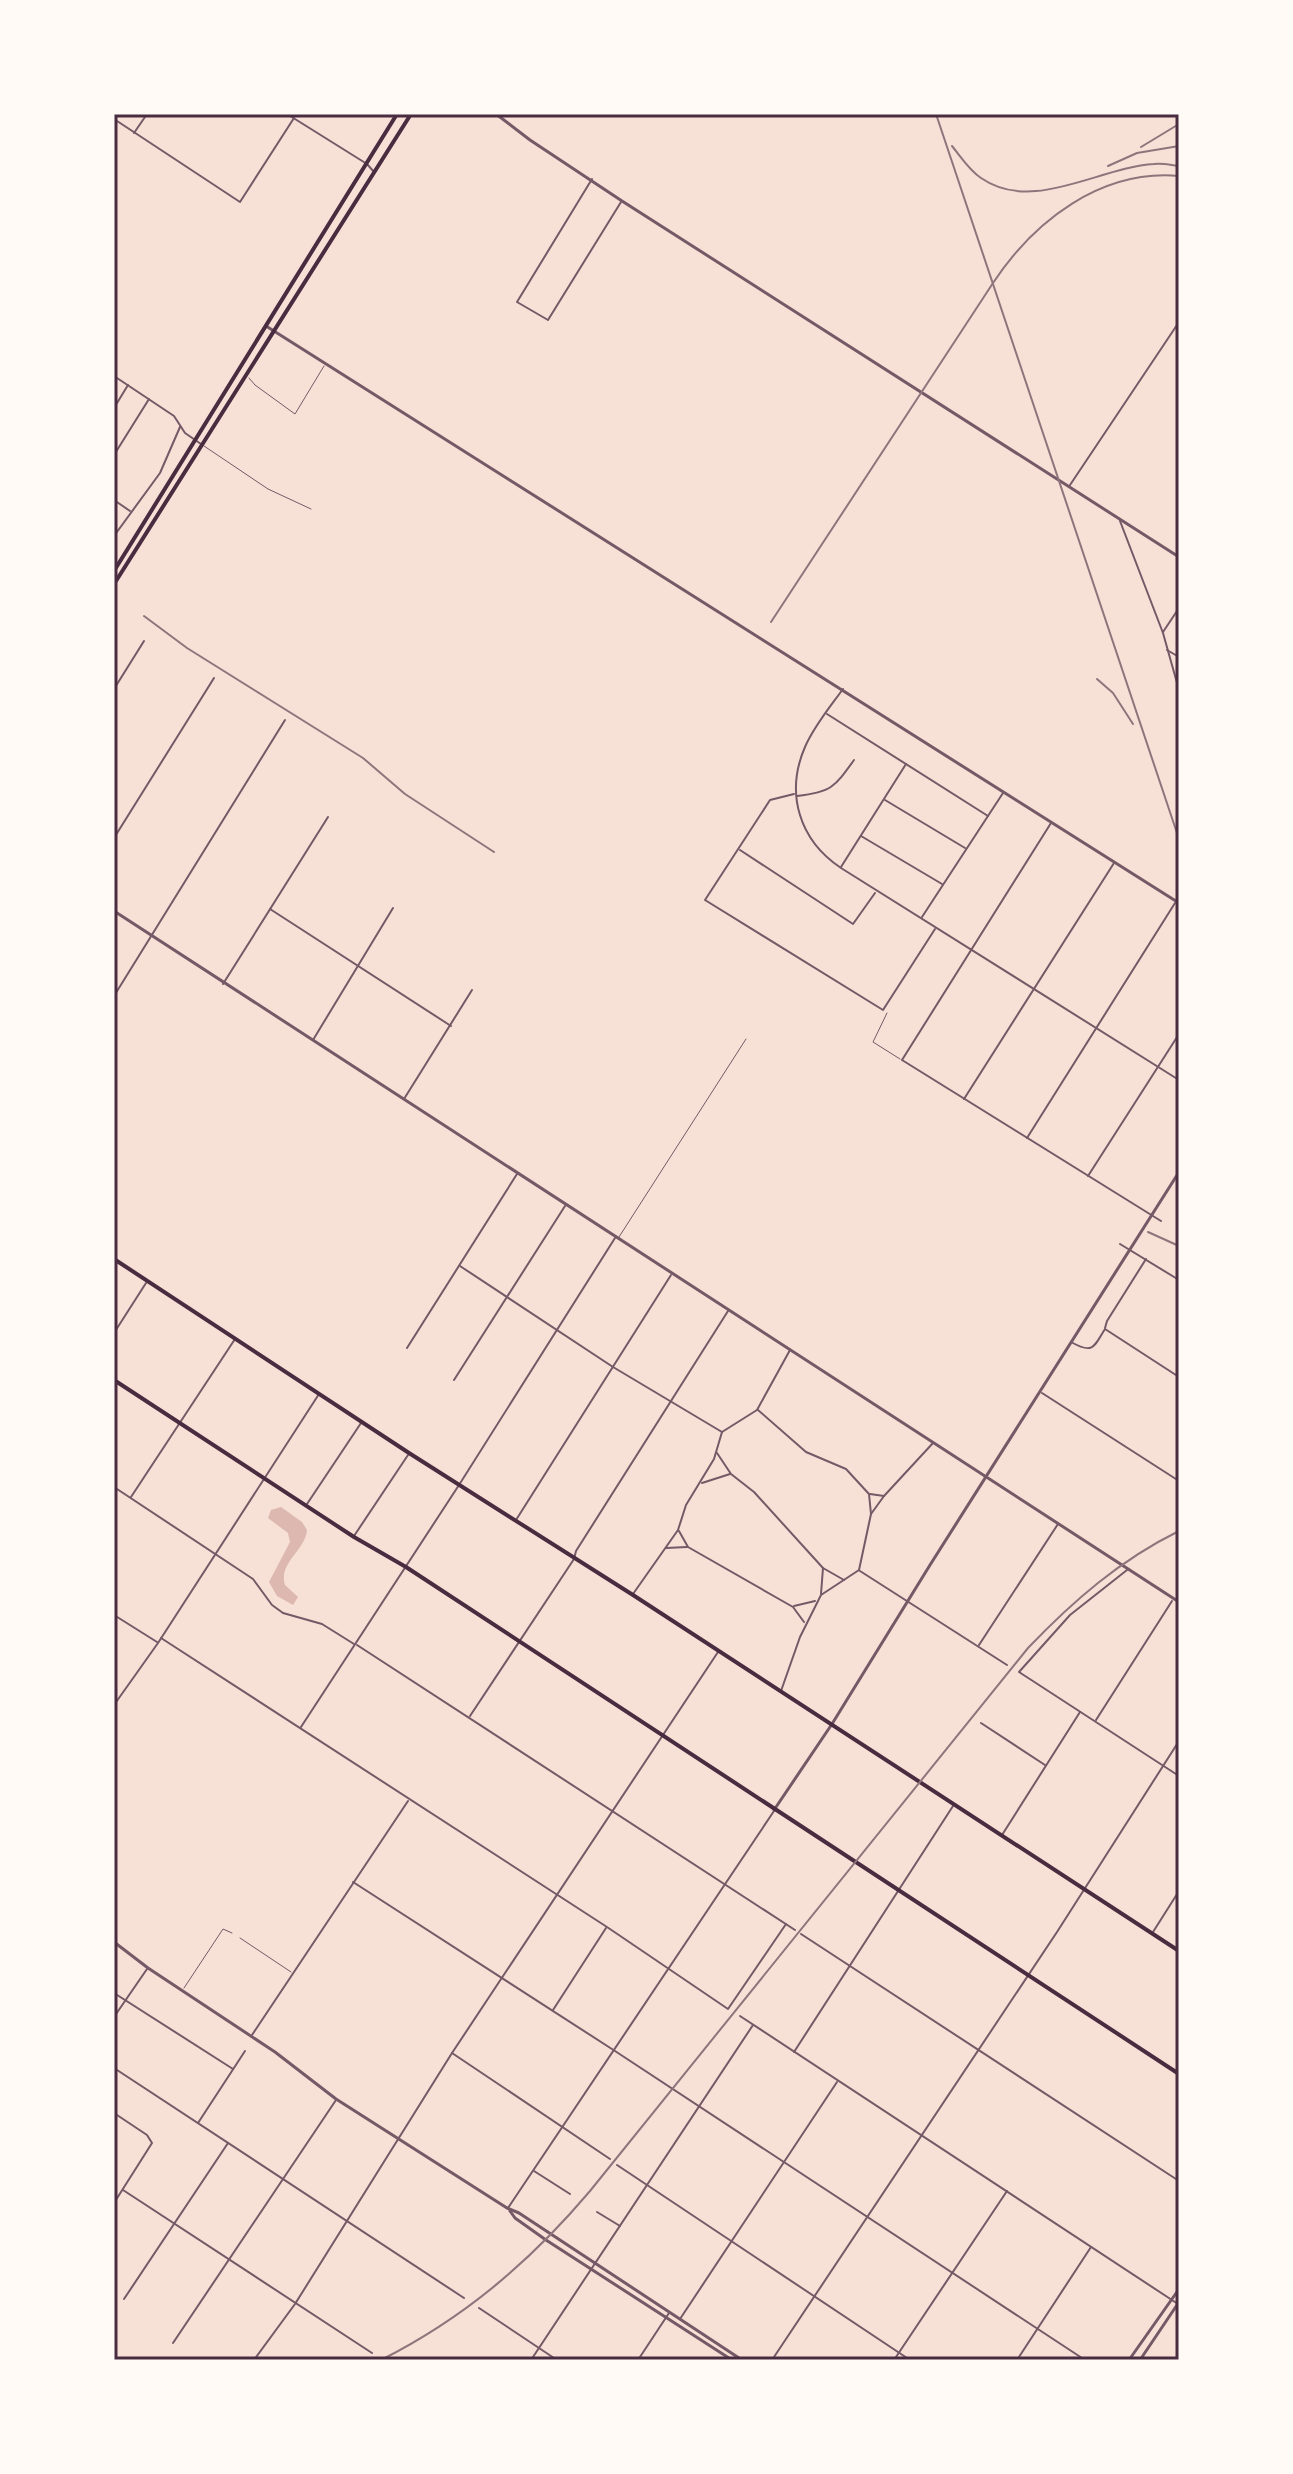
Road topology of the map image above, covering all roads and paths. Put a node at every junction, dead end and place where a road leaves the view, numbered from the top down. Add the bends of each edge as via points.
1 (147, 114) edge
2 (287, 114) edge
3 (397, 114) edge
4 (411, 114) edge
5 (496, 114) edge
6 (294, 118) junction
7 (114, 119) edge
8 (134, 133) junction
9 (367, 164) junction
10 (375, 172) junction
11 (592, 179) junction
12 (622, 201) junction
13 (1179, 322) edge
14 (265, 326) junction
15 (274, 331) junction
16 (326, 364) junction
17 (247, 374) junction
18 (114, 376) edge
19 (128, 385) junction
20 (149, 399) junction
21 (114, 408) edge
22 (180, 427) junction
23 (195, 439) junction
24 (202, 444) junction
25 (114, 455) edge
26 (1069, 486) junction
27 (114, 500) edge
28 (311, 509) dead end
29 (131, 512) junction
30 (1119, 519) junction
31 (114, 535) edge
32 (1179, 557) edge
33 (114, 571) edge
34 (116, 581) edge
35 (1179, 608) edge
36 (1163, 633) junction
37 (144, 641) dead end
38 (1167, 650) junction
39 (1179, 657) edge
40 (214, 678) dead end
41 (114, 689) edge
42 (843, 689) junction
43 (1179, 690) edge
44 (826, 713) junction
45 (285, 720) dead end
46 (854, 760) dead end
47 (906, 764) junction
48 (1003, 793) junction
49 (795, 795) junction
50 (884, 799) junction
51 (988, 816) junction
52 (328, 817) dead end
53 (1051, 822) junction
54 (861, 835) junction
55 (114, 838) edge
56 (966, 848) junction
57 (739, 849) junction
58 (1114, 863) junction
59 (841, 868) junction
60 (943, 884) junction
61 (876, 890) junction
62 (1178, 902) edge
63 (393, 908) dead end
64 (270, 909) junction
65 (114, 911) edge
66 (921, 918) junction
67 (936, 928) junction
68 (151, 935) junction
69 (970, 949) junction
70 (359, 966) junction
71 (223, 984) junction
72 (1033, 989) junction
73 (472, 990) dead end
74 (114, 996) edge
75 (887, 1013) dead end
76 (451, 1026) junction
77 (1097, 1028) junction
78 (1179, 1034) edge
79 (746, 1039) dead end
80 (312, 1041) junction
81 (902, 1060) junction
82 (1158, 1067) junction
83 (1179, 1080) edge
84 (403, 1100) junction
85 (964, 1100) junction
86 (1026, 1139) junction
87 (1179, 1172) edge
88 (517, 1174) junction
89 (1088, 1177) junction
90 (565, 1205) junction
91 (1161, 1221) dead end
92 (616, 1239) junction
93 (1120, 1244) dead end
94 (114, 1259) edge
95 (1146, 1259) junction
96 (460, 1266) junction
97 (672, 1275) junction
98 (1179, 1280) edge
99 (147, 1281) junction
100 (508, 1297) junction
101 (728, 1311) junction
102 (1105, 1329) junction
103 (556, 1330) junction
104 (114, 1333) edge
105 (236, 1338) junction
106 (1071, 1342) junction
107 (407, 1348) dead end
108 (790, 1350) junction
109 (613, 1367) junction
110 (1179, 1377) edge
111 (114, 1380) edge
112 (454, 1380) dead end
113 (1040, 1391) junction
114 (320, 1393) junction
115 (670, 1403) junction
116 (757, 1410) junction
117 (362, 1421) junction
118 (181, 1424) junction
119 (722, 1432) junction
120 (933, 1443) junction
121 (409, 1453) junction
122 (717, 1453) junction
123 (731, 1474) junction
124 (985, 1477) junction
125 (266, 1478) junction
126 (1179, 1481) edge
127 (699, 1483) junction
128 (459, 1485) junction
129 (114, 1487) edge
130 (869, 1494) junction
131 (884, 1496) junction
132 (131, 1498) junction
133 (307, 1505) junction
134 (871, 1514) junction
135 (515, 1521) junction
136 (1058, 1524) junction
137 (678, 1530) junction
138 (354, 1537) junction
139 (688, 1547) junction
140 (666, 1548) junction
141 (216, 1554) junction
142 (574, 1559) junction
143 (406, 1567) junction
144 (823, 1568) junction
145 (859, 1570) junction
146 (1128, 1570) junction
147 (846, 1580) junction
148 (633, 1595) junction
149 (821, 1595) junction
150 (1173, 1599) junction
151 (818, 1601) junction
152 (908, 1602) junction
153 (1179, 1602) edge
154 (793, 1607) junction
155 (114, 1615) edge
156 (805, 1623) junction
157 (161, 1638) junction
158 (158, 1643) junction
159 (519, 1643) junction
160 (355, 1644) junction
161 (978, 1646) junction
162 (718, 1652) junction
163 (1007, 1665) dead end
164 (781, 1692) junction
165 (114, 1705) edge
166 (1080, 1711) junction
167 (469, 1717) junction
168 (1096, 1721) junction
169 (981, 1723) dead end
170 (832, 1724) junction
171 (300, 1728) junction
172 (662, 1735) junction
173 (1179, 1741) edge
174 (1046, 1766) junction
175 (1163, 1766) junction
176 (1179, 1776) edge
177 (409, 1800) junction
178 (954, 1805) junction
179 (612, 1810) junction
180 (774, 1810) junction
181 (1002, 1836) junction
182 (353, 1882) junction
183 (726, 1884) junction
184 (898, 1890) junction
185 (1084, 1890) junction
186 (1179, 1891) edge
187 (557, 1896) junction
188 (786, 1924) junction
189 (607, 1927) junction
190 (795, 1930) dead end
191 (232, 1933) dead end
192 (1152, 1933) junction
193 (801, 1934) dead end
194 (240, 1938) dead end
195 (114, 1942) edge
196 (1179, 1951) edge
197 (849, 1965) junction
198 (148, 1968) junction
199 (670, 1968) junction
200 (293, 1974) junction
201 (1029, 1975) junction
202 (501, 1978) junction
203 (182, 1990) junction
204 (114, 1993) edge
205 (125, 2000) junction
206 (553, 2010) junction
207 (740, 2016) dead end
208 (114, 2017) edge
209 (754, 2024) junction
210 (251, 2036) junction
211 (979, 2049) junction
212 (245, 2051) dead end
213 (615, 2051) junction
214 (794, 2052) junction
215 (452, 2053) junction
216 (114, 2068) edge
217 (233, 2069) junction
218 (1179, 2074) edge
219 (838, 2081) junction
220 (336, 2099) junction
221 (699, 2106) junction
222 (114, 2113) edge
223 (198, 2123) junction
224 (563, 2128) junction
225 (923, 2135) junction
226 (397, 2138) junction
227 (228, 2142) junction
228 (610, 2159) dead end
229 (783, 2163) junction
230 (617, 2165) dead end
231 (534, 2171) junction
232 (284, 2179) junction
233 (1179, 2181) edge
234 (647, 2186) junction
235 (123, 2190) junction
236 (1007, 2190) junction
237 (570, 2194) dead end
238 (114, 2203) edge
239 (507, 2208) junction
240 (597, 2212) dead end
241 (869, 2217) junction
242 (347, 2220) junction
243 (174, 2224) junction
244 (621, 2227) junction
245 (731, 2242) junction
246 (1092, 2246) junction
247 (229, 2260) junction
248 (596, 2264) junction
249 (592, 2269) junction
250 (952, 2273) junction
251 (1179, 2289) edge
252 (815, 2297) junction
253 (464, 2298) dead end
254 (124, 2299) dead end
255 (1172, 2300) junction
256 (1179, 2303) edge
257 (295, 2304) junction
258 (479, 2308) dead end
259 (670, 2312) junction
260 (666, 2317) junction
261 (680, 2319) junction
262 (1038, 2329) junction
263 (173, 2343) dead end
264 (539, 2348) junction
265 (372, 2353) dead end
266 (899, 2353) junction
267 (735, 2359) edge
268 (254, 2360) edge
269 (531, 2360) edge
270 (557, 2360) edge
271 (638, 2360) edge
272 (742, 2360) edge
273 (772, 2360) edge
274 (894, 2360) edge
275 (910, 2360) edge
276 (1017, 2360) edge
277 (1085, 2360) edge
278 (1129, 2360) edge
279 (1140, 2360) edge

1 - 8 street
2 - 6 street
3 - 9 main road
4 - 10 main road
5 - 11 street
6 - 8 street via 240,202
6 - 9 street
7 - 8 street
9 - 10 street
9 - 14 main road
10 - 15 main road
11 - 12 street
11 - 12 street via 517,302 548,320
12 - 26 street
13 - 26 street
14 - 15 street
14 - 23 main road
15 - 16 street
15 - 17 main road
16 - 17 lane via 295,414
16 - 42 street
17 - 24 main road
18 - 19 street
19 - 20 street
19 - 21 street
20 - 22 street via 174,416
20 - 25 street
22 - 23 street
22 - 29 street via 160,473
23 - 24 street
23 - 33 main road
24 - 28 lane via 268,489
24 - 34 main road
26 - 30 street
27 - 29 street
29 - 31 street
30 - 32 street
30 - 36 street
35 - 36 street
36 - 38 street
37 - 41 street
38 - 39 street
38 - 43 street
40 - 55 street
42 - 44 street
42 - 48 street
44 - 47 street
44 - 49 street via 805,745
45 - 68 street
46 - 49 street via 833,788
47 - 50 street
47 - 51 street
48 - 51 street
48 - 53 street
49 - 57 street via 770,800
49 - 59 street via 812,843
50 - 54 street
50 - 56 street
51 - 56 street
52 - 64 street
53 - 58 street
53 - 69 street
54 - 59 street
54 - 60 street
56 - 60 street
57 - 61 street via 853,924
57 - 67 street via 705,900 883,1010
58 - 62 street
58 - 72 street
59 - 61 street
60 - 66 street
61 - 66 street
62 - 77 street
63 - 70 street
64 - 70 street
64 - 71 street
65 - 68 street
66 - 67 street
67 - 69 street
68 - 71 street
68 - 74 street
69 - 72 street
69 - 81 street
70 - 76 street
70 - 80 street
71 - 80 street
72 - 77 street
72 - 85 street
73 - 76 street
75 - 81 lane via 873,1042
76 - 84 street
77 - 82 street
77 - 86 street
78 - 82 street
79 - 92 lane
80 - 84 street
81 - 85 street
82 - 83 street
82 - 89 street
84 - 88 street
85 - 86 street
86 - 89 street
87 - 106 street
88 - 90 street
88 - 96 street
89 - 91 street
90 - 92 street
90 - 100 street
92 - 97 street
92 - 103 street
93 - 95 street
94 - 99 main road
95 - 98 street
95 - 102 street
96 - 100 street
96 - 107 street
97 - 101 street
97 - 109 street
99 - 104 street
99 - 105 main road
100 - 103 street
100 - 112 street
101 - 108 street
101 - 115 street
102 - 106 street via 1092,1348
102 - 110 street
103 - 109 street
103 - 128 street
105 - 114 main road
105 - 118 street
106 - 113 street
108 - 116 street
108 - 120 street
109 - 115 street
109 - 135 street
111 - 118 main road
113 - 124 street
113 - 126 street
114 - 117 main road
114 - 125 street
115 - 119 street
115 - 142 street
116 - 119 street
116 - 130 street via 806,1452 846,1469
117 - 121 main road
117 - 133 street
118 - 125 main road
118 - 132 street
119 - 122 street
120 - 124 street
120 - 131 street
121 - 128 main road
121 - 138 street
122 - 123 street
122 - 127 street
123 - 127 street
123 - 144 street
124 - 136 street
124 - 152 street
125 - 133 main road
125 - 141 street
127 - 137 street
128 - 135 main road
128 - 143 street
129 - 132 street
130 - 131 street
130 - 134 street
131 - 134 street
132 - 141 street
133 - 138 main road
134 - 145 street
135 - 142 main road
136 - 146 street
136 - 161 street
137 - 139 street
137 - 140 street
138 - 143 main road
139 - 140 street
139 - 154 street
140 - 148 street
141 - 157 street
141 - 160 street via 256,1581 283,1613 322,1624
142 - 148 main road
142 - 159 street
143 - 159 main road
143 - 160 street
144 - 147 street
144 - 149 street
145 - 147 street
145 - 152 street
146 - 150 street
146 - 166 street via 1070,1615 1019,1672
147 - 149 street
148 - 162 main road
149 - 151 street
150 - 153 street
150 - 168 street
151 - 154 street
151 - 156 street
152 - 161 street
152 - 170 street
154 - 156 street
155 - 158 street
156 - 164 street
157 - 158 street
157 - 171 street
158 - 165 street
159 - 167 street
159 - 172 main road
160 - 167 street
160 - 171 street
161 - 163 street
162 - 164 main road
162 - 172 street
164 - 170 main road
166 - 168 street
166 - 174 street
167 - 179 street
168 - 175 street
169 - 174 street
170 - 178 main road
170 - 180 street
171 - 177 street
172 - 179 street
172 - 180 main road
173 - 175 street
174 - 181 street
175 - 176 street
175 - 185 street
177 - 182 street
177 - 187 street
178 - 181 main road
178 - 184 street
179 - 183 street
179 - 187 street
180 - 183 street
180 - 184 main road
181 - 185 main road
182 - 200 street
182 - 202 street
183 - 188 street
183 - 199 street
184 - 197 street
184 - 201 main road
185 - 192 main road
185 - 201 street
186 - 192 street
187 - 189 street
187 - 202 street
188 - 190 street
188 - 199 street via 728,2009
189 - 199 street
189 - 206 street
191 - 203 lane via 223,1929
192 - 196 main road
193 - 197 street
194 - 200 lane
195 - 198 street
197 - 211 street
197 - 214 street
198 - 203 street
198 - 205 street
199 - 213 street
200 - 210 street
201 - 211 street
201 - 218 main road
202 - 206 street
202 - 215 street
203 - 210 street
204 - 205 street
205 - 208 street
205 - 217 street
206 - 213 street
207 - 209 street
209 - 214 street
209 - 221 street
210 - 220 street
211 - 225 street
211 - 233 street
212 - 217 street
213 - 221 street
213 - 224 street
214 - 219 street
215 - 224 street
215 - 226 street
216 - 223 street
217 - 223 street
219 - 225 street
219 - 229 street
220 - 226 street
220 - 232 street
221 - 229 street
221 - 234 street
222 - 235 street via 152,2143
223 - 227 street
224 - 228 street
224 - 231 street
225 - 236 street
225 - 241 street
226 - 239 street
226 - 242 street
227 - 232 street
227 - 243 street
229 - 241 street
229 - 245 street
230 - 234 street
231 - 237 street
231 - 239 street
232 - 242 street
232 - 247 street
234 - 244 street
234 - 245 street
235 - 238 street
235 - 243 street
236 - 246 street
236 - 250 street
239 - 248 street
239 - 249 street
240 - 244 street
241 - 250 street
241 - 252 street
242 - 253 street
242 - 257 street
243 - 247 street
243 - 254 street
244 - 248 street
245 - 252 street
245 - 261 street
246 - 255 street
246 - 262 street
247 - 257 street
247 - 263 street
248 - 249 street
248 - 259 street
249 - 260 street
249 - 264 street
250 - 262 street
250 - 266 street
251 - 255 street
252 - 266 street
252 - 273 street
255 - 256 street
255 - 278 street
256 - 279 street
257 - 265 street
257 - 268 street
258 - 264 street
259 - 260 street
259 - 261 street
260 - 267 street
260 - 271 street
261 - 267 street
262 - 276 street
262 - 277 street
264 - 269 street
264 - 270 street
266 - 274 street
266 - 275 street
267 - 272 street

